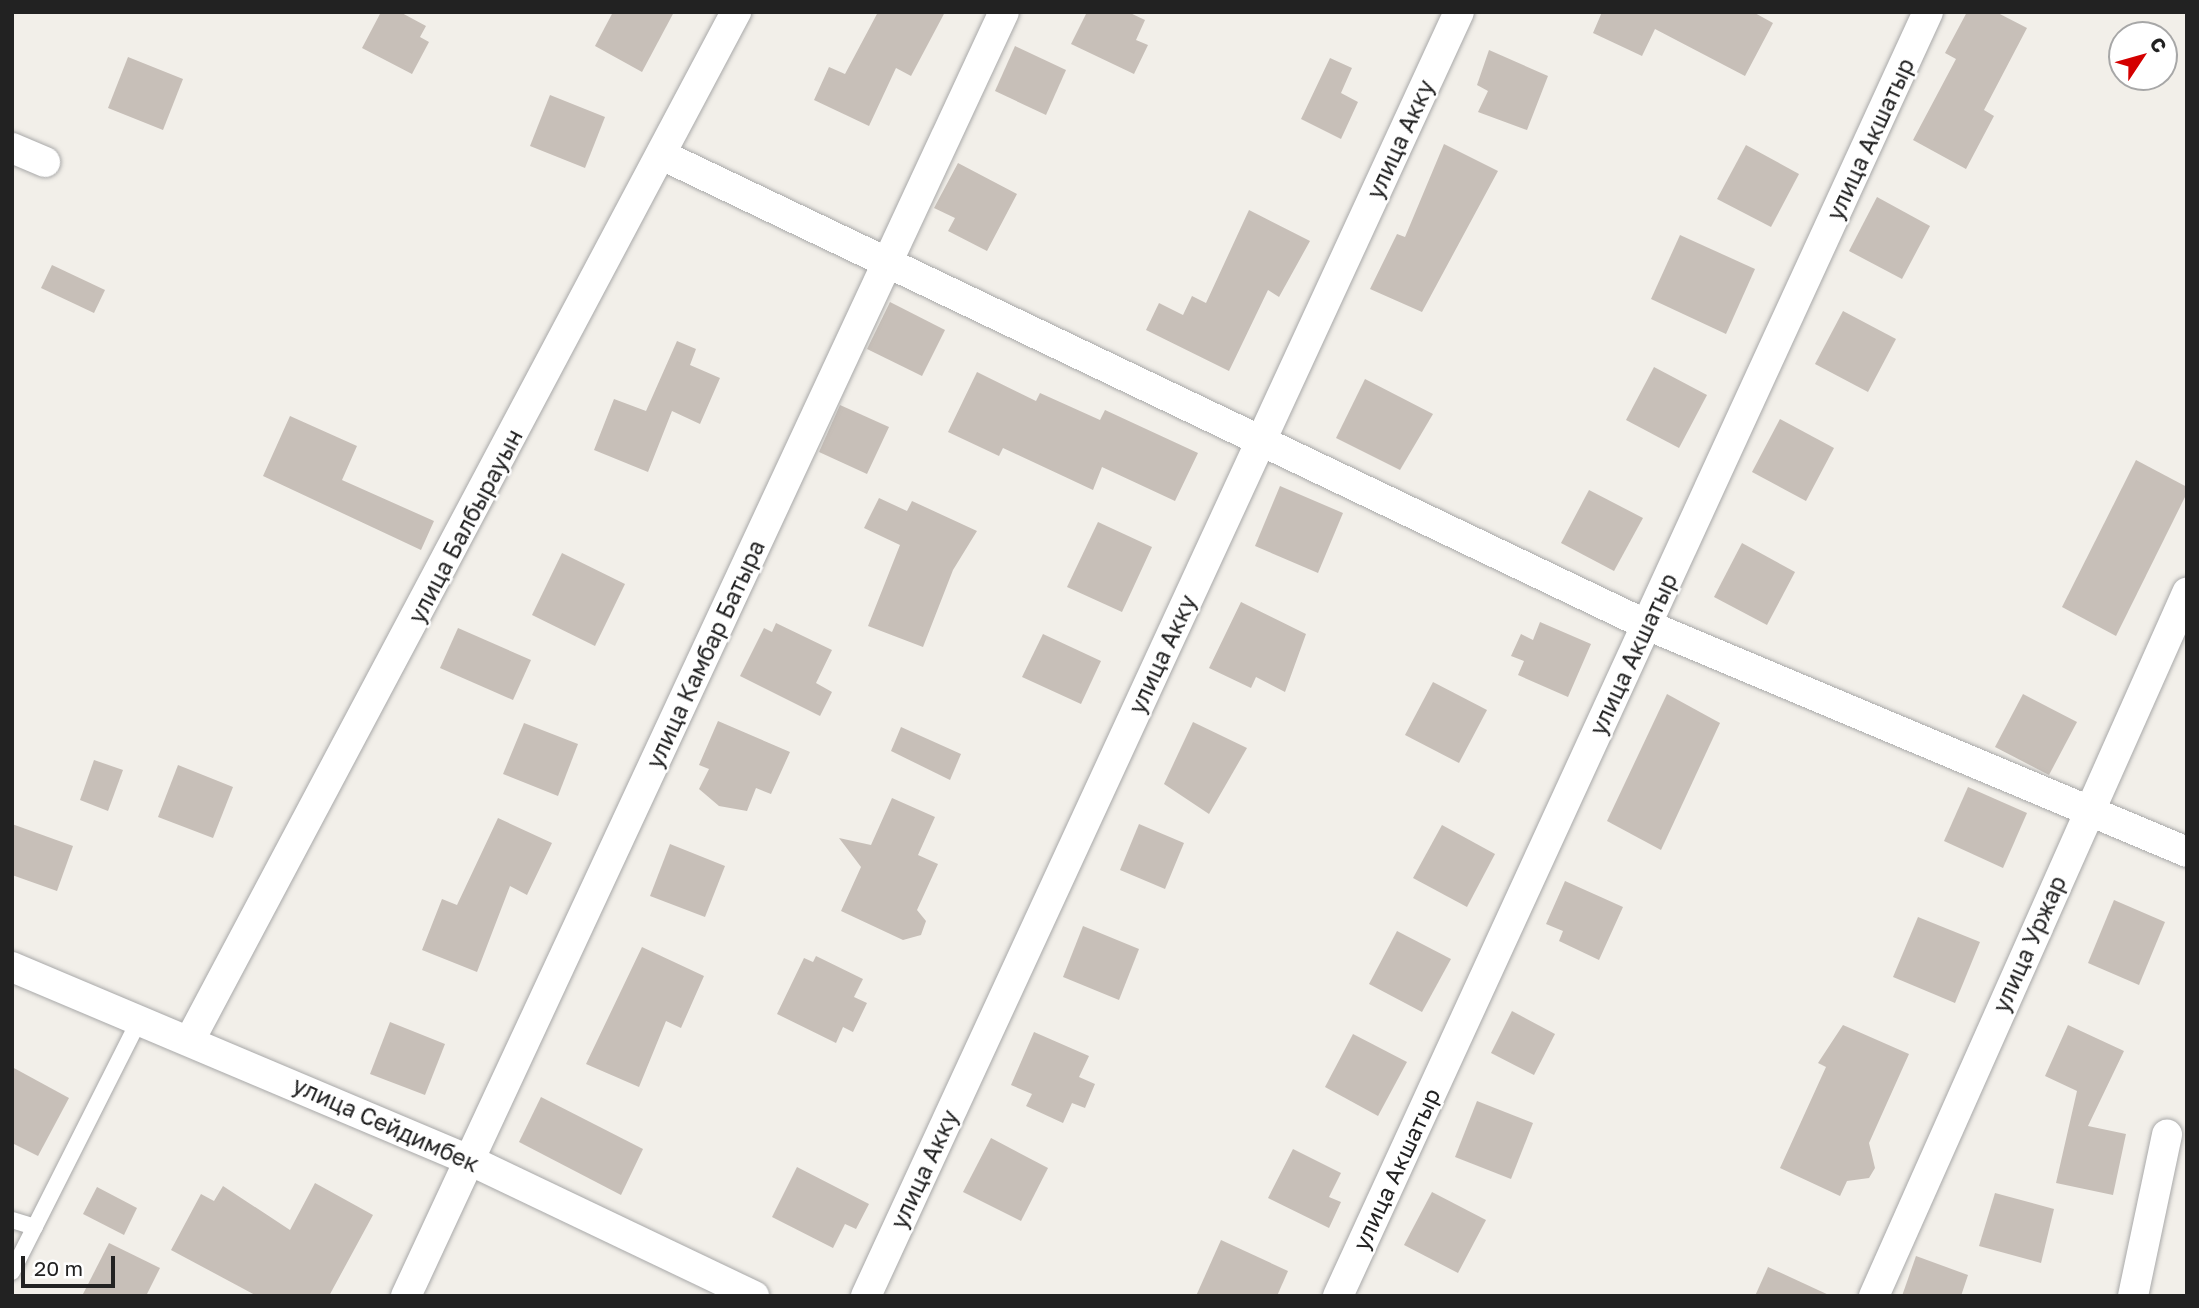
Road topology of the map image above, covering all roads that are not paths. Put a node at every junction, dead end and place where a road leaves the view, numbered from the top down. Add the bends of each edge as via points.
1 (736, 12) edge
2 (1004, 12) edge
3 (1459, 12) edge
4 (1928, 12) edge
5 (12, 148) edge
6 (664, 156) junction
7 (46, 162) dead end
8 (889, 258) junction
9 (1259, 445) junction
10 (2187, 593) edge
11 (1647, 625) junction
12 (2086, 812) junction
13 (2187, 852) edge
14 (12, 967) edge
15 (141, 1017) junction
16 (191, 1038) junction
17 (2167, 1135) dead end
18 (469, 1160) junction
19 (12, 1220) edge
20 (35, 1227) junction
21 (12, 1272) edge
22 (406, 1296) edge
23 (754, 1296) edge
24 (866, 1296) edge
25 (1338, 1296) edge
26 (1874, 1296) edge
27 (2133, 1296) edge

1 - 6 street, улица Балбырауын
2 - 8 street, улица Камбар Батыра
3 - 9 street, улица Акку
4 - 11 street, улица Акшатыр
5 - 7 street
6 - 8 street
6 - 16 street, улица Балбырауын
8 - 9 street
8 - 18 street, улица Камбар Батыра
9 - 11 street
9 - 24 street, улица Акку
10 - 12 street, улица Уржар
11 - 12 street
11 - 25 street, улица Акшатыр
12 - 13 street
12 - 26 street, улица Уржар
14 - 15 street, улица Сейдимбек
15 - 16 street, улица Сейдимбек
15 - 20 lane
16 - 18 street, улица Сейдимбек
17 - 27 street
18 - 22 street, улица Камбар Батыра
18 - 23 street, улица Сейдимбек
19 - 20 lane
20 - 21 lane

